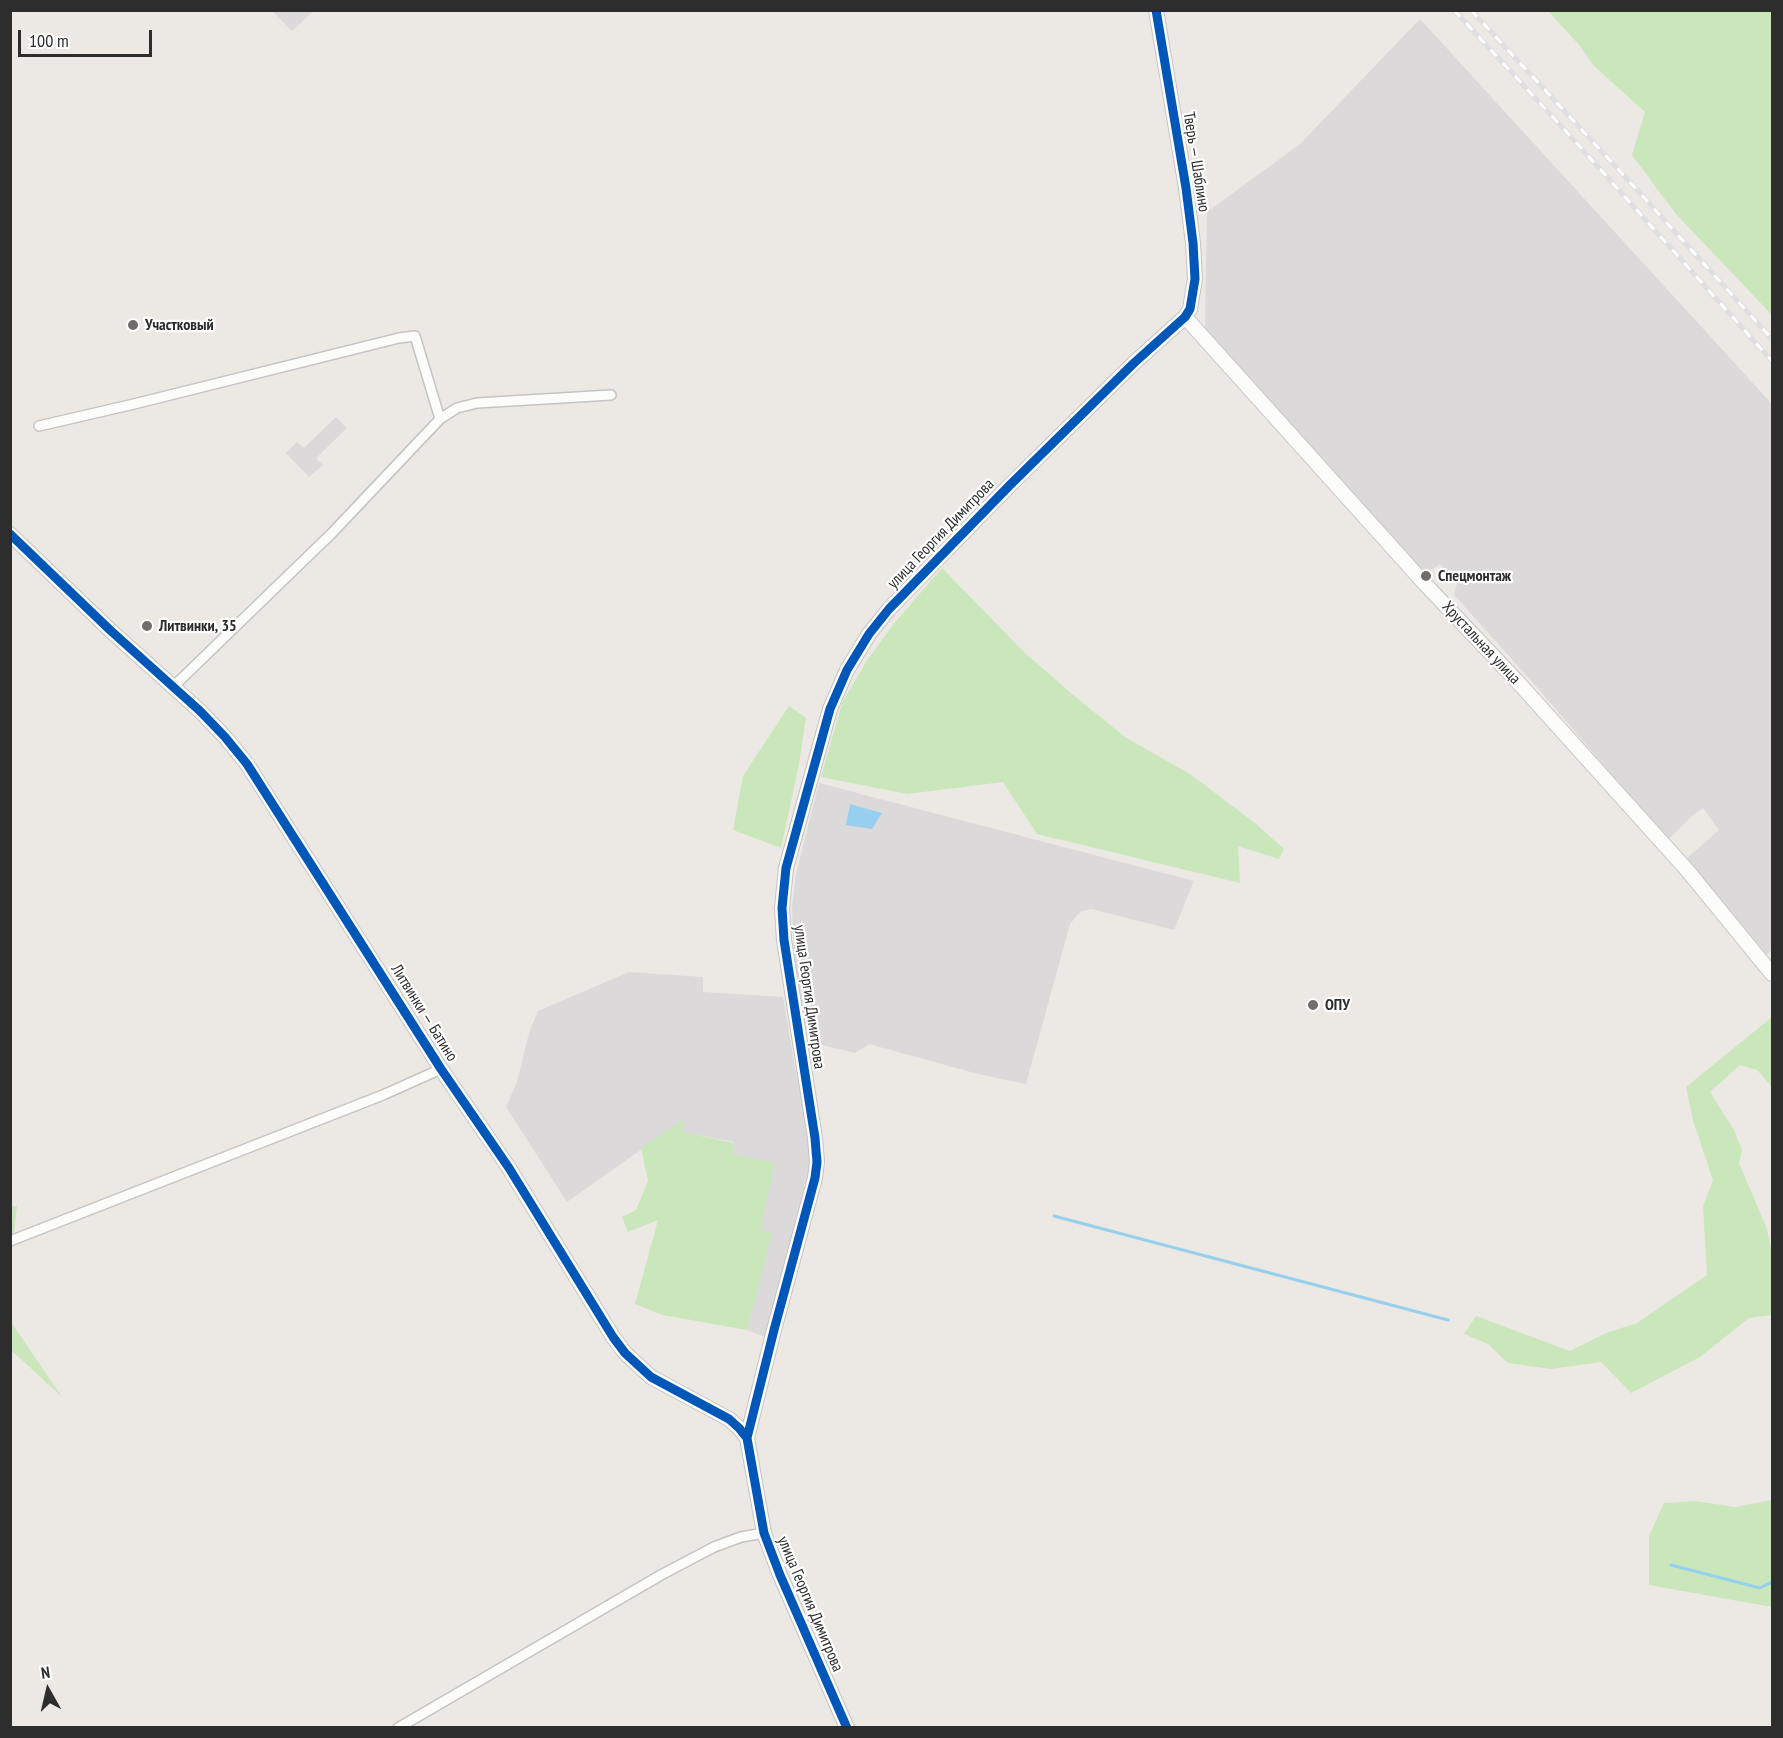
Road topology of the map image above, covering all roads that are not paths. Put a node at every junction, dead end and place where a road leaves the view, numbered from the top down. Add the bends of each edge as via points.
1 (1156, 10) edge
2 (1185, 317) junction
3 (611, 395) dead end
4 (440, 419) junction
5 (39, 426) dead end
6 (10, 534) edge
7 (174, 686) junction
8 (1773, 974) edge
9 (441, 1069) junction
10 (10, 1241) edge
11 (747, 1438) junction
12 (764, 1533) junction
13 (398, 1728) edge
14 (847, 1728) edge

1 - 2 street, Тверь — Шаблино via 1193,243 1194,289
2 - 8 street, Хрустальная улица via 1587,758
2 - 11 street, улица Георгия Димитрова via 1010,484 889,609 857,652 834,699 788,860 783,900 785,948 816,1148 815,1178
3 - 4 street via 477,403
4 - 5 street via 415,336
4 - 7 street via 332,533
6 - 7 street, Литвинки — Батино
7 - 9 street, Литвинки — Батино via 225,737 261,783
9 - 10 street
9 - 11 street, Литвинки — Батино via 509,1168 625,1353 651,1377 729,1419
11 - 12 street, улица Георгия Димитрова
12 - 13 street via 714,1547
12 - 14 street, улица Георгия Димитрова

